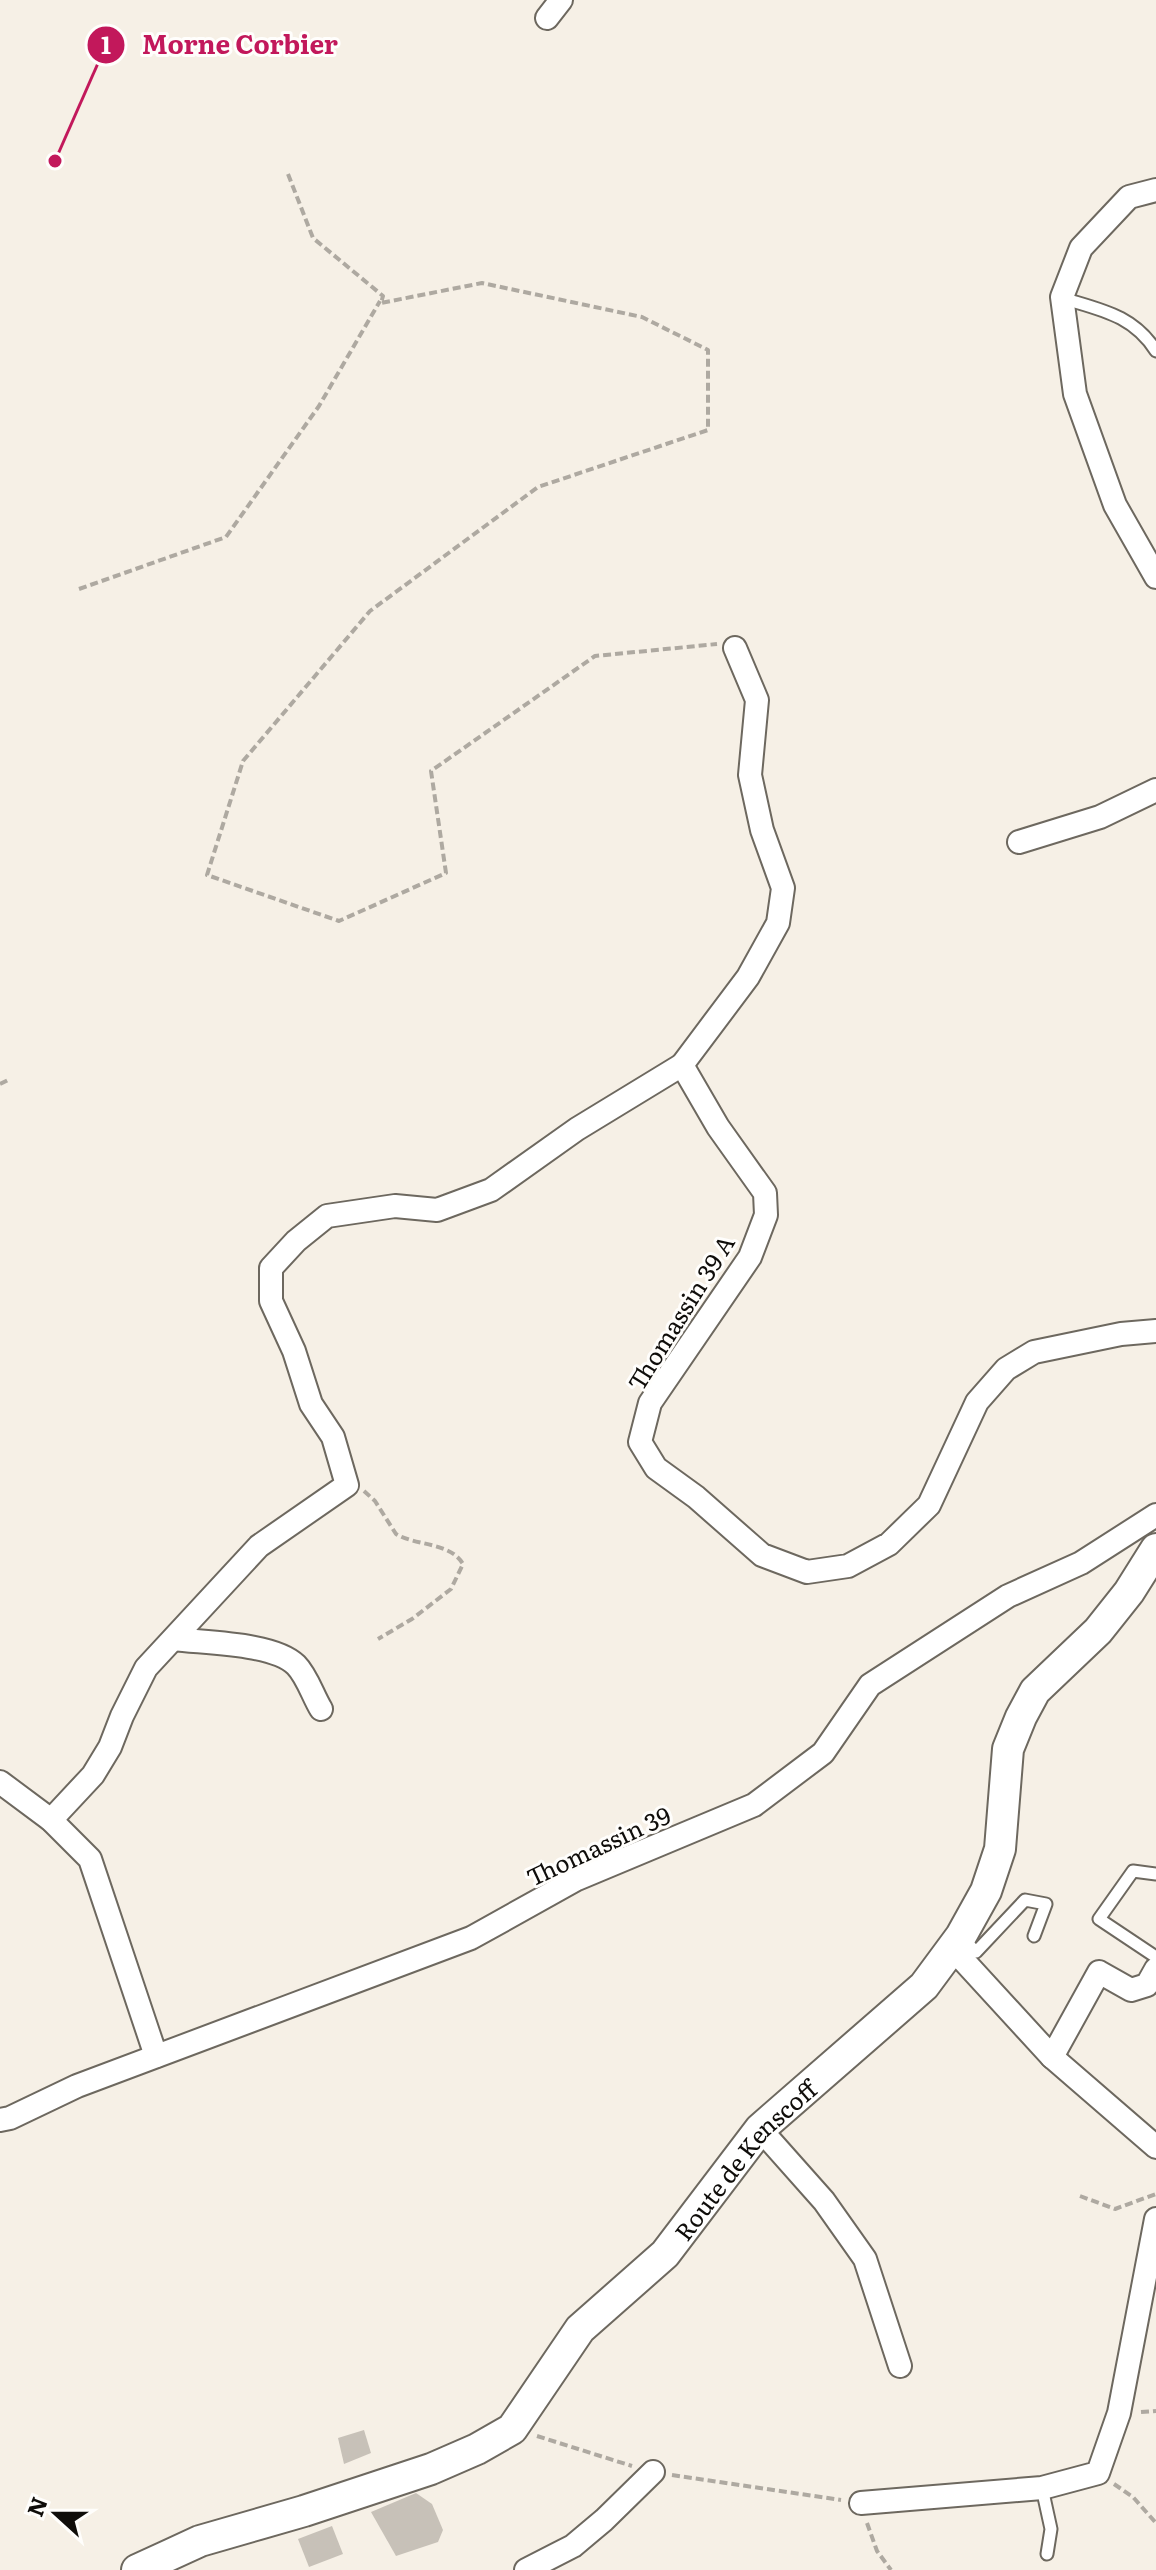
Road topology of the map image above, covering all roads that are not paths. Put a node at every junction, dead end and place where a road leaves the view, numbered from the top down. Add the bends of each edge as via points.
1 (1156, 190) edge
2 (1062, 297) junction
3 (1156, 351) edge
4 (1156, 577) edge
5 (735, 648) road end
6 (1156, 790) edge
7 (1019, 842) dead end
8 (682, 1065) junction
9 (1156, 1331) edge
10 (1156, 1515) edge
11 (1156, 1549) edge
12 (174, 1639) junction
13 (321, 1709) dead end
14 (0, 1782) edge
15 (51, 1820) junction
16 (1156, 1874) edge
17 (1034, 1936) dead end
18 (956, 1942) junction
19 (1156, 1957) edge
20 (1156, 1969) edge
21 (156, 2056) junction
22 (1052, 2057) junction
23 (0, 2120) edge
24 (760, 2129) junction
25 (1156, 2147) edge
26 (1156, 2219) edge
27 (1152, 2261) edge
28 (900, 2366) dead end
29 (653, 2472) road end
30 (1042, 2488) junction
31 (861, 2503) road end
32 (1047, 2554) dead end
33 (137, 2570) edge
34 (526, 2570) edge

1 - 2 street via 1129,197 1090,237
2 - 3 lane via 1138,327
2 - 4 street via 1075,394 1115,505
5 - 8 street via 757,700 750,775 783,888 778,923 748,977
6 - 7 street via 1100,817
8 - 9 street, Thomassin 39 A via 765,1193 766,1215 750,1257 650,1403 640,1442 656,1468 762,1555 807,1572 848,1566 889,1544 929,1505 977,1402 1006,1369 1034,1352
8 - 12 street via 491,1190 437,1210 395,1206 327,1216 271,1268 271,1301 311,1404 333,1437 347,1485 259,1546
10 - 21 street, Thomassin 39 via 1081,1563 1008,1596 870,1685 823,1753 754,1805 577,1879 471,1938
11 - 18 main road, Route de Kenscoff via 1098,1631 1035,1691 1021,1717 1008,1749 1000,1849 986,1891
12 - 13 street via 285,1657 297,1666
12 - 15 street via 146,1668 93,1775
14 - 15 street
15 - 21 street via 90,1859
16 - 19 lane via 1133,1871 1099,1919
17 - 18 lane via 1046,1904 1025,1900 976,1952
18 - 22 street
18 - 24 main road, Route de Kenscoff via 924,1986
20 - 22 street via 1147,1985 1131,1990 1099,1972
21 - 23 street, Thomassin 39
22 - 25 street
24 - 28 street via 824,2201 865,2259
24 - 33 main road, Route de Kenscoff via 665,2254 580,2329 512,2429 431,2469 200,2541
26 - 27 street
27 - 30 street via 1119,2413 1098,2473
29 - 34 street via 573,2546
30 - 31 street
30 - 32 lane via 1051,2529

